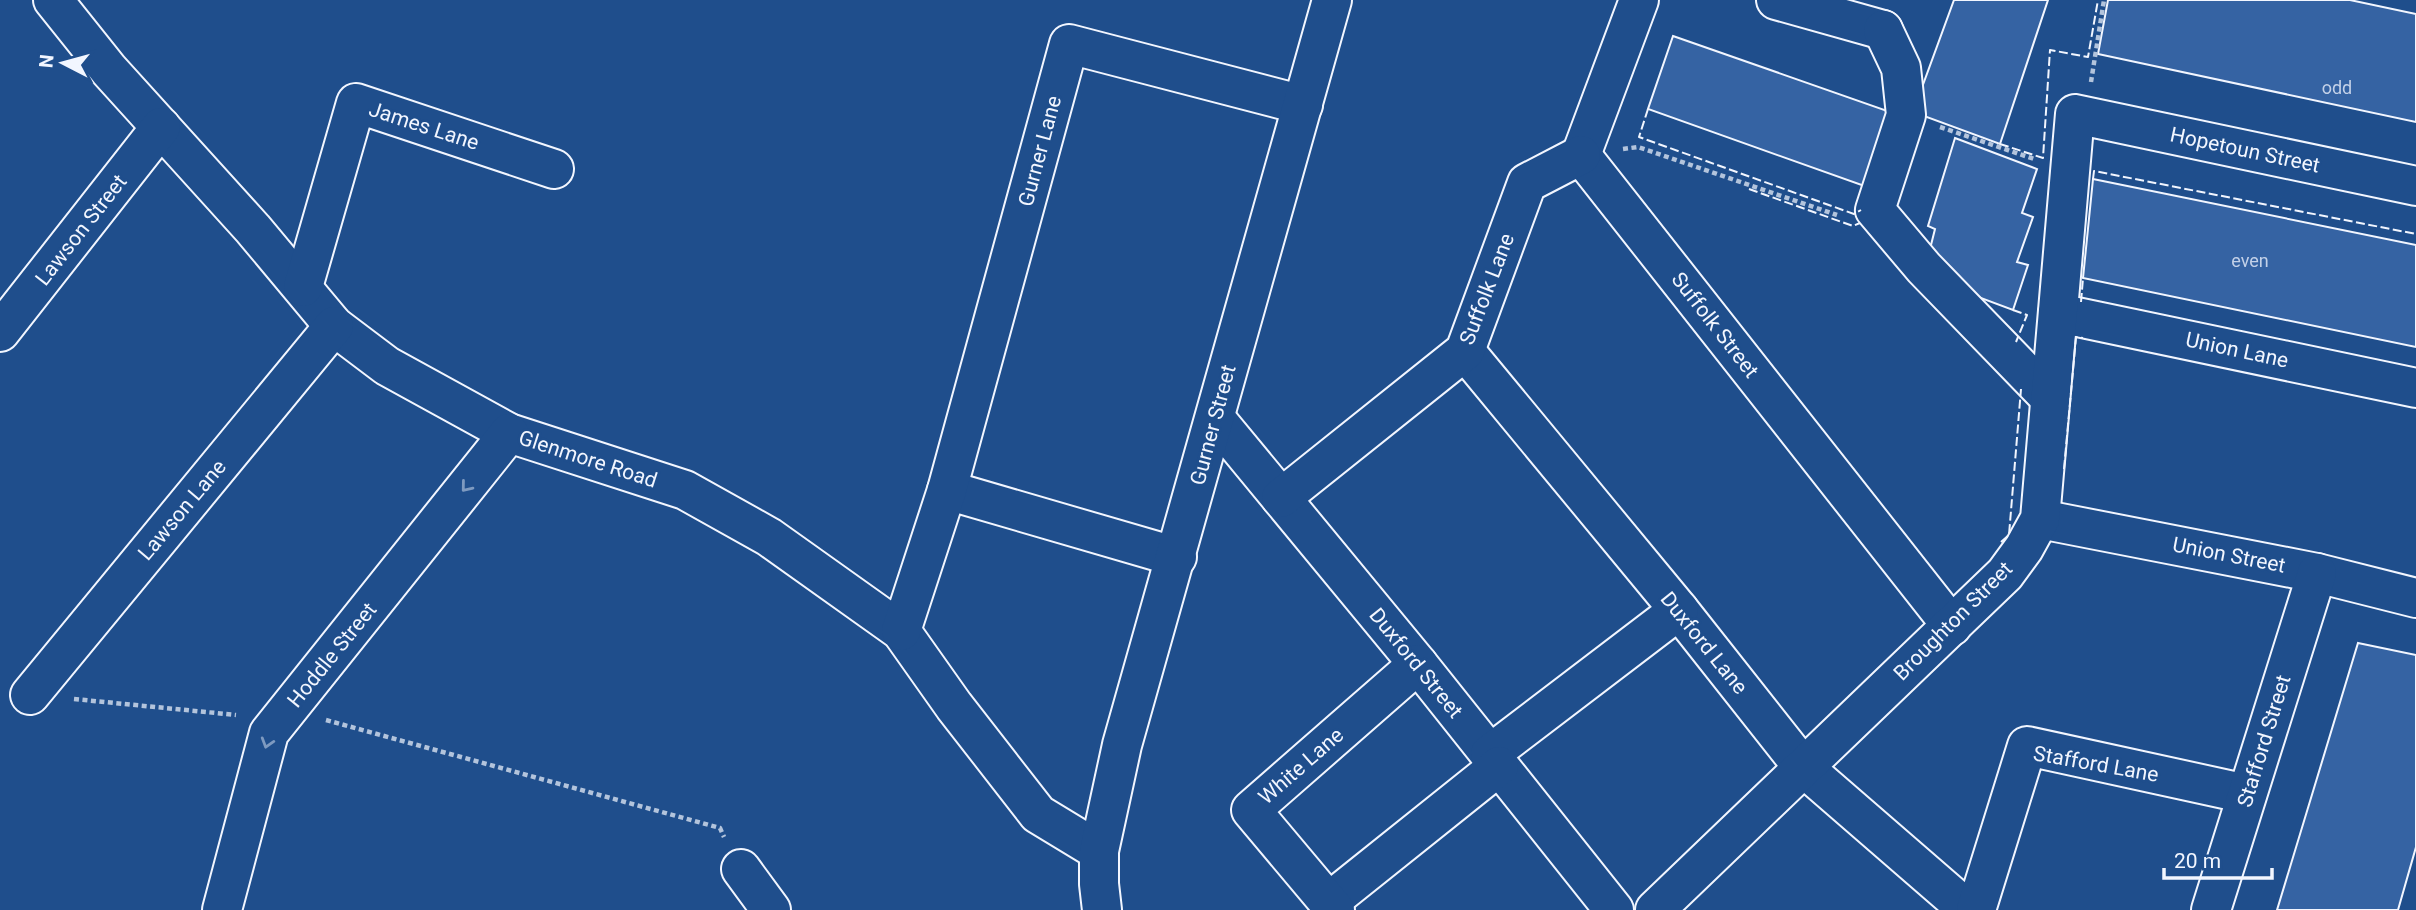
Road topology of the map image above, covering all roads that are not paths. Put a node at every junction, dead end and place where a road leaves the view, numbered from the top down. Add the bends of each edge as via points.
1 (53, 0) edge
2 (1332, 0) edge
3 (1639, 0) edge
4 (1776, 0) edge
5 (1888, 15) edge
6 (1303, 105) junction
7 (2080, 116) joint
8 (161, 127) junction
9 (1581, 155) junction
10 (554, 169) dead end
11 (2416, 186) edge
12 (303, 287) junction
13 (2058, 313) junction
14 (334, 326) junction
15 (0, 332) edge
16 (1465, 351) junction
17 (2416, 387) edge
18 (2050, 398) junction
19 (1215, 418) junction
20 (509, 433) junction
21 (947, 489) junction
22 (1281, 498) junction
23 (2040, 519) junction
24 (1177, 557) junction
25 (2317, 573) junction
26 (2416, 598) edge
27 (1679, 610) junction
28 (1952, 626) junction
29 (901, 632) junction
30 (1418, 664) junction
31 (30, 695) road end
32 (1494, 760) junction
33 (1803, 767) junction
34 (2248, 794) junction
35 (1099, 851) junction
36 (741, 869) dead end
37 (1332, 906) edge
38 (222, 910) edge
39 (771, 910) edge
40 (1102, 910) edge
41 (1614, 910) edge
42 (1655, 910) edge
43 (1968, 910) edge
44 (1976, 910) edge
45 (2211, 910) edge

1 - 8 street, Glenmore Road
2 - 6 street, Gurner Street
3 - 9 street
4 - 5 street
5 - 18 street via 1906,116 1875,210 1924,268
6 - 19 street, Gurner Street
6 - 21 street, Gurner Lane via 1069,44
7 - 11 street, Hopetoun Street
7 - 13 street, Broughton Street via 2070,171
8 - 12 street, Glenmore Road
8 - 15 street, Lawson Street
9 - 16 street, Suffolk Lane via 1527,183
9 - 28 street, Suffolk Street
10 - 12 street, James Lane via 356,103
12 - 14 street, Glenmore Road
13 - 17 street, Union Lane
13 - 18 street, Broughton Street
14 - 20 street, Glenmore Road via 387,366
14 - 31 street, Lawson Lane
16 - 22 street, Suffolk Lane
16 - 27 street, Duxford Lane
18 - 23 street, Broughton Street
19 - 22 street, Duxford Street
19 - 24 street, Gurner Street
20 - 29 street, Glenmore Road via 685,490 769,537
20 -> 38 street, Hoddle Street via 269,733
21 - 24 street
21 - 29 street, Gurner Lane
22 - 30 street, Duxford Street
23 - 25 street, Union Street
23 - 28 street, Broughton Street via 2004,574
24 - 35 street, Gurner Street via 1122,745
25 - 26 street, Union Street
25 - 34 street, Stafford Street
27 - 32 street
27 - 33 street, Duxford Lane
28 - 33 street, Broughton Street
29 - 35 street, Glenmore Road via 1038,814
30 - 32 street, Duxford Street
30 - 37 street, White Lane via 1251,810
32 - 37 street
32 - 41 street, Duxford Street
33 - 42 street, Broughton Street
33 - 43 street, Duxford Lane
34 - 44 street, Stafford Lane via 2026,746
34 - 45 street, Stafford Street
35 - 40 street
36 - 39 street

